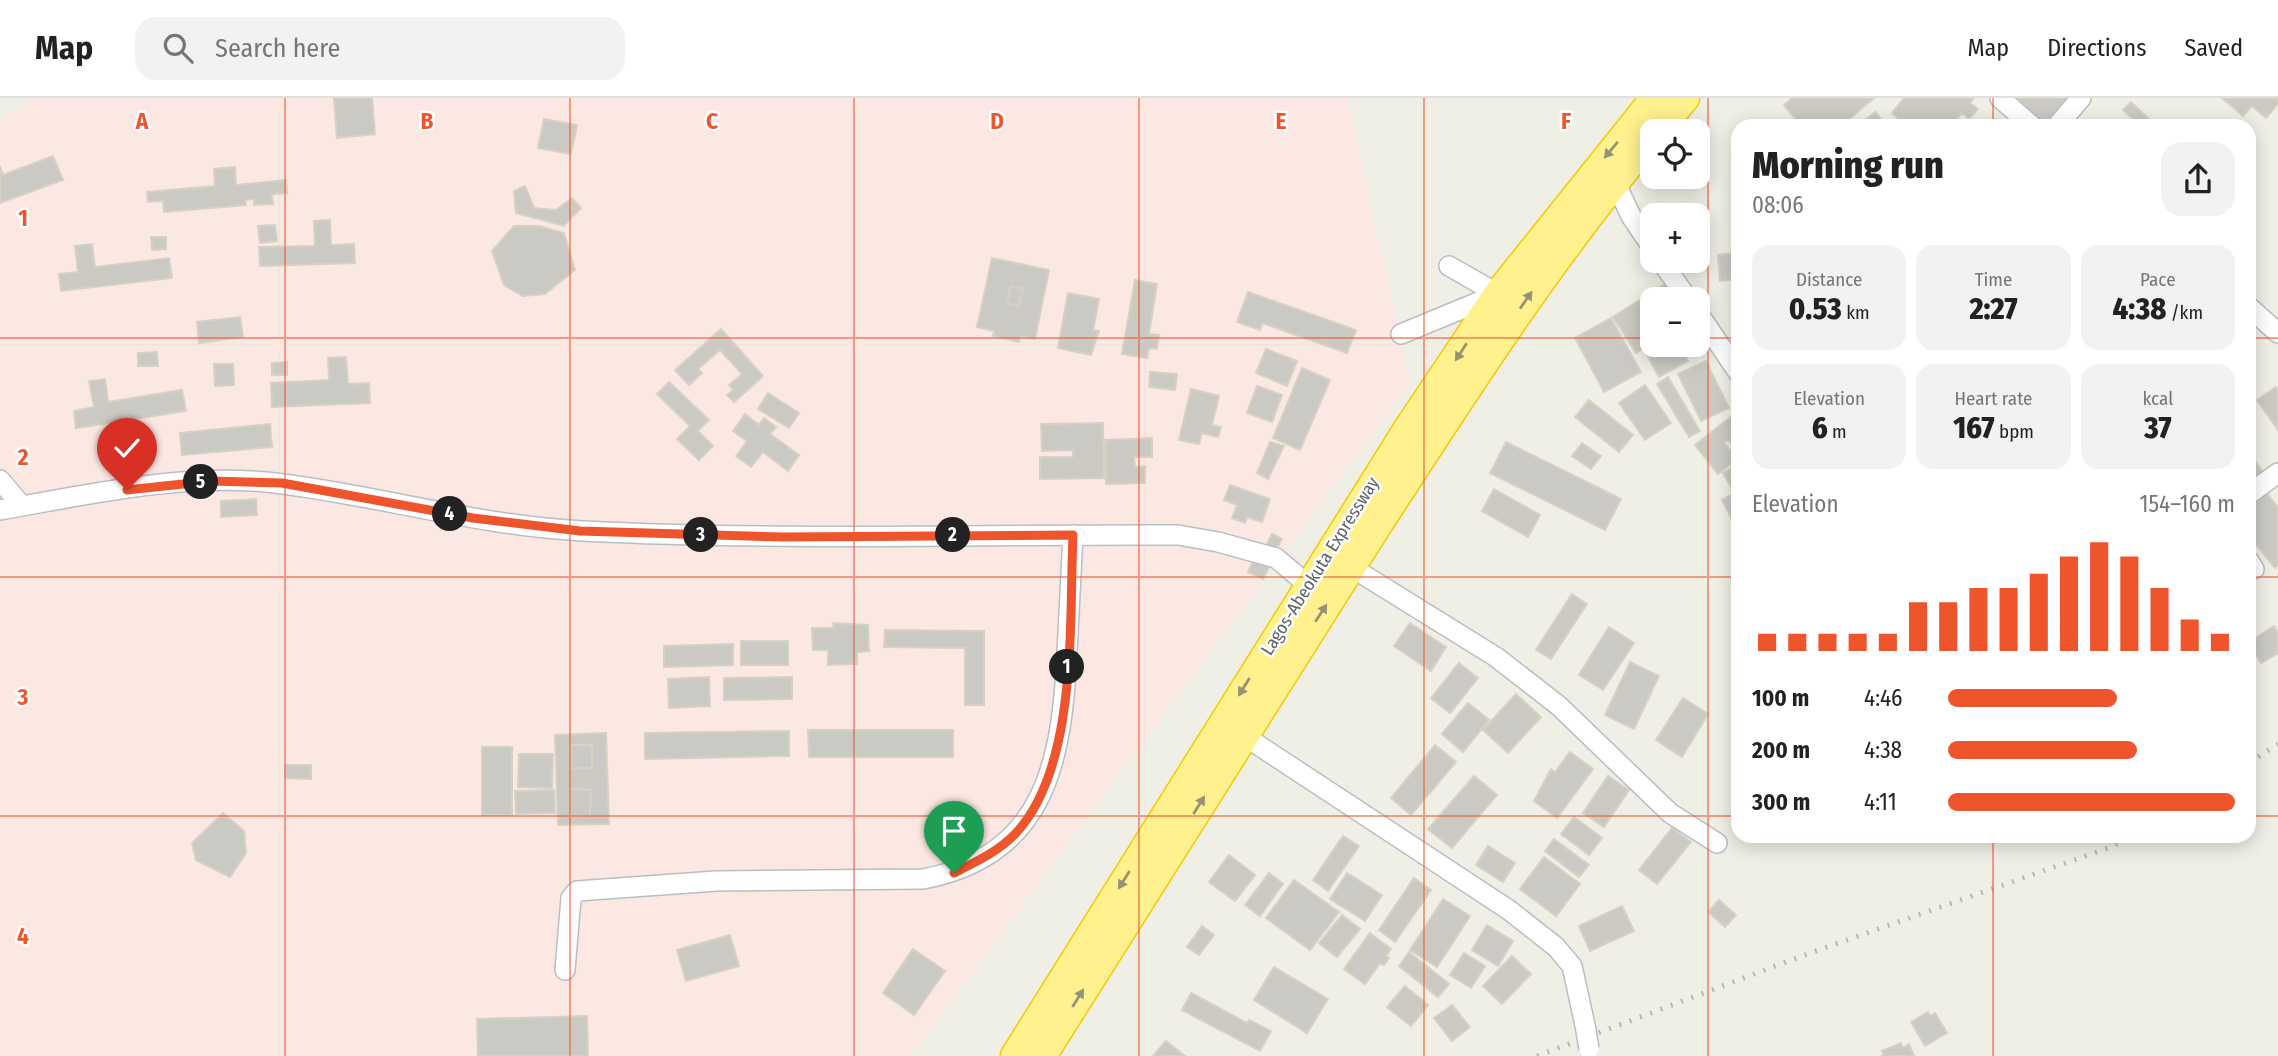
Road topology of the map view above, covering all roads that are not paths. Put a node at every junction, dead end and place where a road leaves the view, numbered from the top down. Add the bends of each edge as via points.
1 (1655, 98) edge
2 (1685, 98) edge
3 (2000, 98) edge
4 (2081, 98) edge
5 (1667, 119) edge
6 (2024, 119) edge
7 (2063, 119) edge
8 (1640, 152) edge
9 (1615, 183) junction
10 (1640, 229) edge
11 (1449, 265) dead end
12 (1498, 294) junction
13 (2256, 313) edge
14 (1710, 331) edge
15 (2278, 333) edge
16 (1401, 334) dead end
17 (1731, 362) edge
18 (2278, 473) edge
19 (0, 480) edge
20 (2256, 489) edge
21 (22, 506) junction
22 (0, 510) edge
23 (1073, 535) junction
24 (1351, 567) junction
25 (1307, 584) junction
26 (1244, 732) junction
27 (1717, 843) dead end
28 (565, 970) dead end
29 (1589, 1052) edge
30 (1015, 1056) edge
31 (1042, 1056) edge

1 -> 12 highway, Lagos-Abeokuta Expressway
2 - 5 highway
3 - 6 street
4 - 7 street
8 - 9 highway, Lagos-Abeokuta Expressway
9 - 10 street
24 -> 9 highway, Lagos-Abeokuta Expressway via 1528,295
11 - 12 street
12 - 16 street
12 -> 25 highway, Lagos-Abeokuta Expressway
13 - 15 street
14 - 17 street
18 - 20 street
19 - 21 street
21 - 22 street
21 - 23 street via 211,481 282,483 473,518 580,531 783,537
23 - 25 street via 1178,535 1218,542 1276,558
23 - 28 street via 1065,713 1040,801 1016,833 990,855 954,873 923,879 716,881 577,891 571,898
26 -> 24 highway, Lagos-Abeokuta Expressway
24 - 27 street via 1496,657 1559,706 1670,813
25 -> 30 highway, Lagos-Abeokuta Expressway
26 - 29 street, bridge via 1251,741 1509,910 1556,947 1572,966
31 -> 26 highway, Lagos-Abeokuta Expressway

